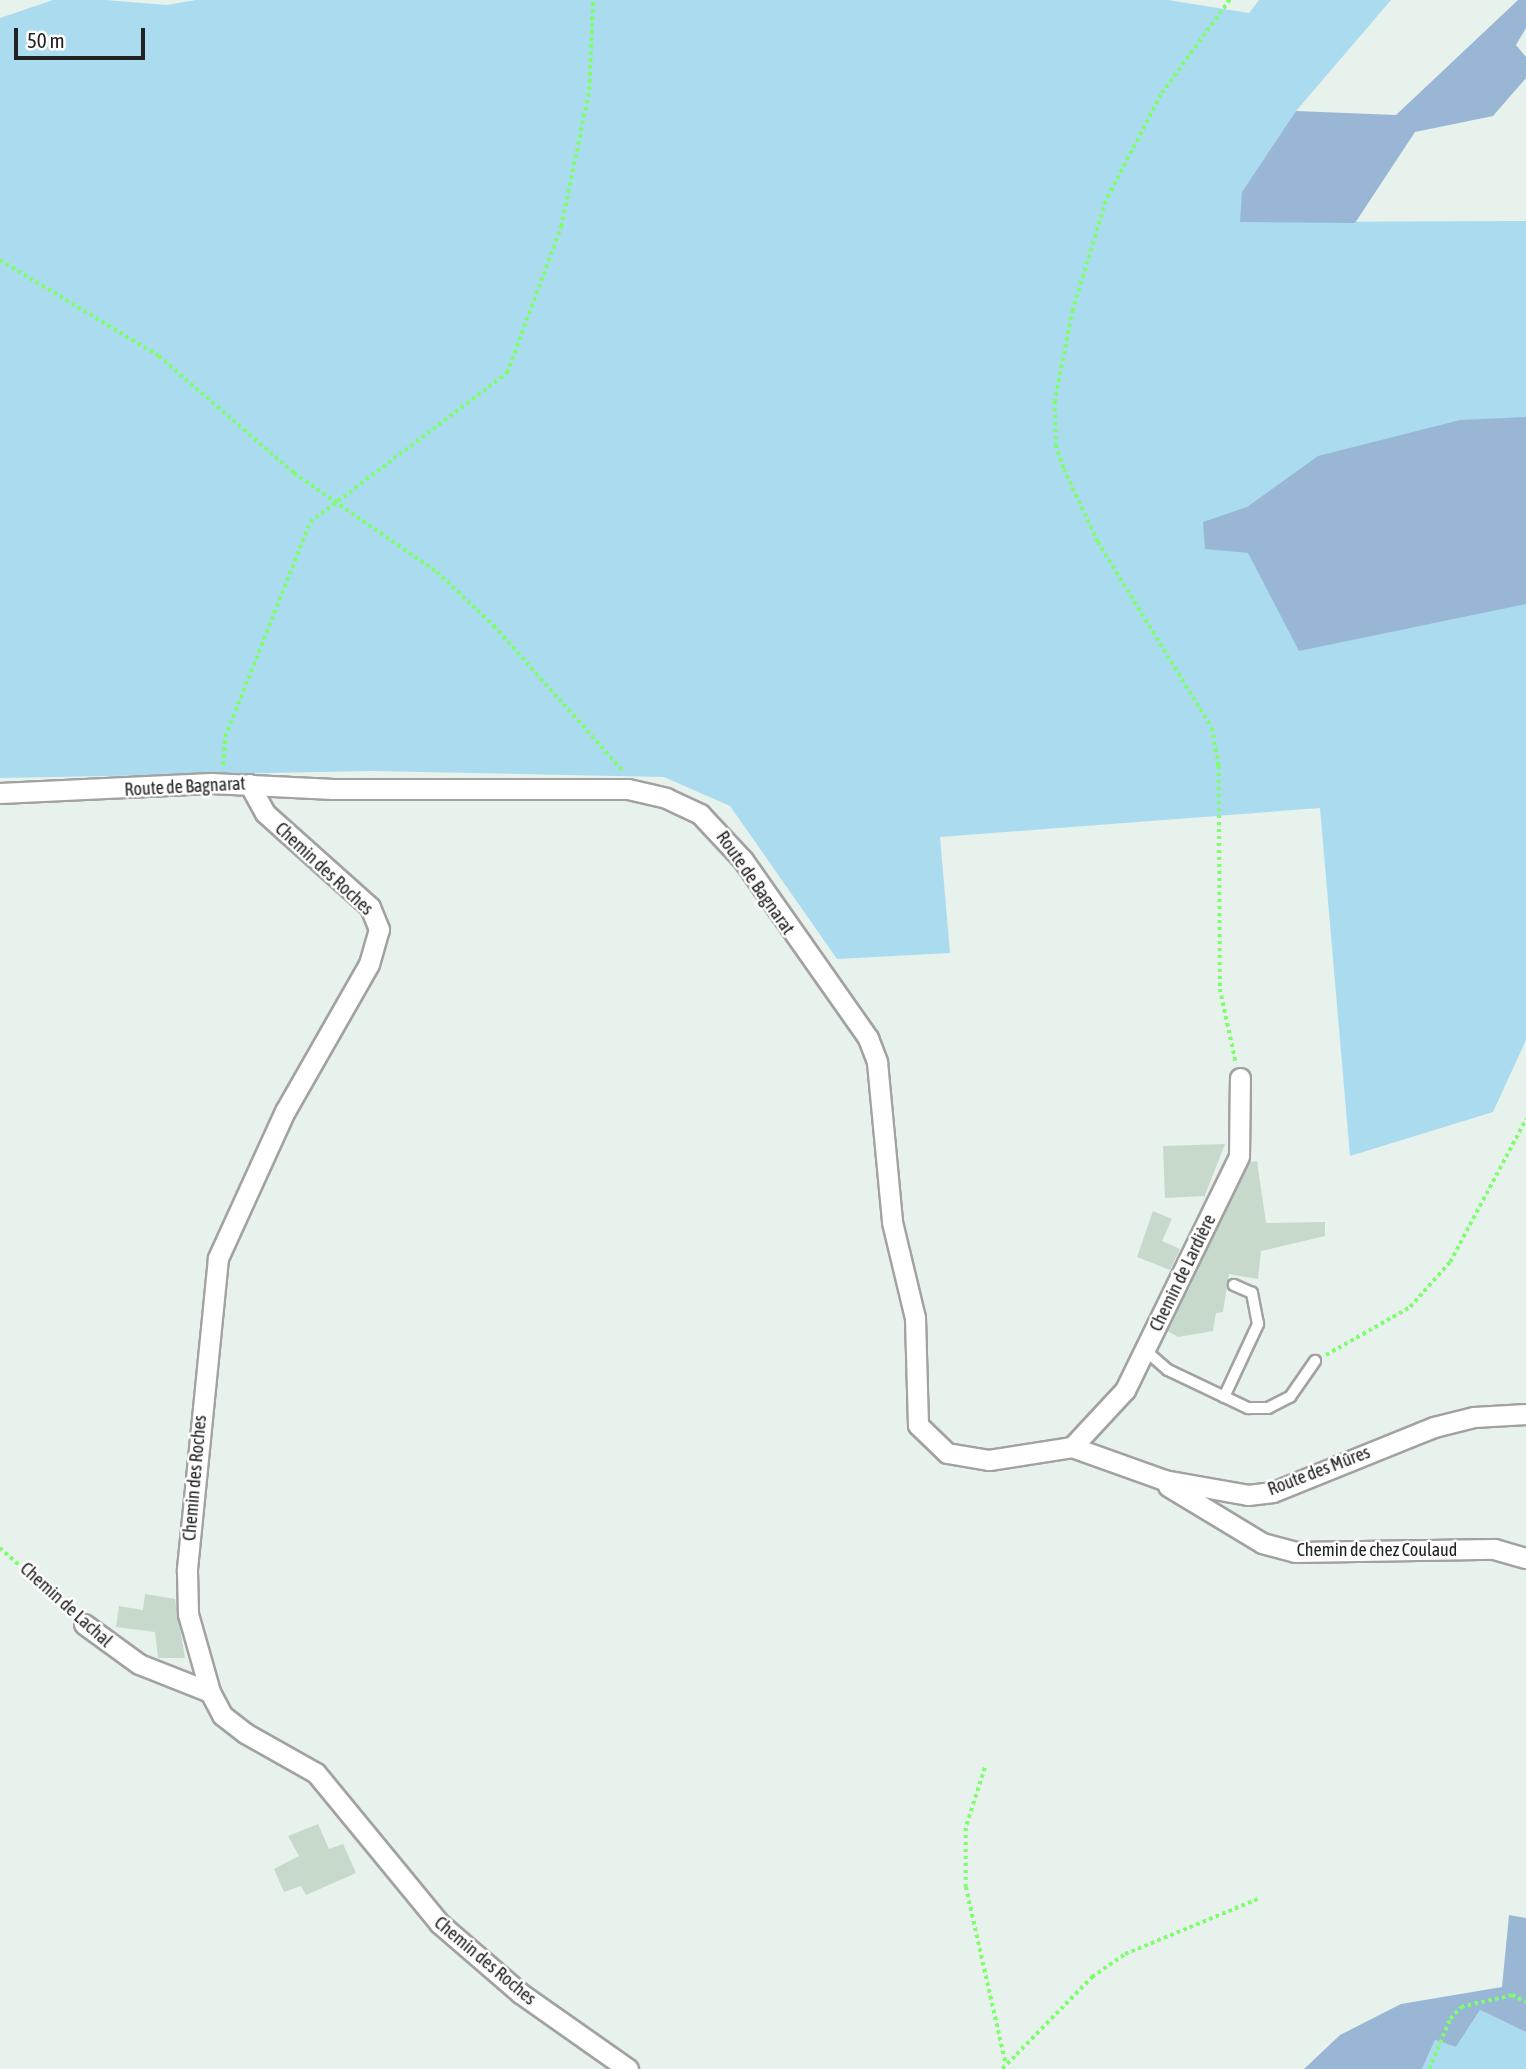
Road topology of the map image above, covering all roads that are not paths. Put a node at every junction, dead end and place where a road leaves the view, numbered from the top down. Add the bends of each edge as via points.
1 (249, 784) junction
2 (0, 793) edge
3 (1240, 1078) road end
4 (1234, 1285) dead end
5 (1146, 1351) junction
6 (1315, 1361) road end
7 (1224, 1397) junction
8 (1526, 1413) edge
9 (1072, 1447) junction
10 (1164, 1480) junction
11 (1526, 1558) edge
12 (84, 1624) road end
13 (210, 1692) junction
14 (628, 2069) edge

1 - 2 street, Route de Bagnarat
1 - 9 street, Route de Bagnarat via 628,789 683,804 715,827 868,1038 877,1062 892,1222 915,1318 918,1425 930,1441 965,1460
1 - 13 street, Chemin des Roches via 265,813 370,907 379,929 369,964 285,1111 218,1258 187,1571 188,1614
3 - 5 street, Chemin de Lardière via 1239,1156
4 - 7 lane via 1252,1293 1258,1324
5 - 7 lane via 1168,1370
5 - 9 street, Chemin de Lardière via 1125,1390
6 - 7 lane via 1290,1397 1268,1408 1248,1408
8 - 10 street, Route des Mûres via 1474,1417 1434,1427 1273,1492 1248,1495
9 - 10 street, Route des Mûres
10 - 11 street, Chemin de chez Coulaud via 1262,1543 1295,1552 1494,1549
12 - 13 street, Chemin de Lachal via 139,1664
13 - 14 street, Chemin des Roches via 222,1715 244,1733 316,1773 439,1923 520,1993

